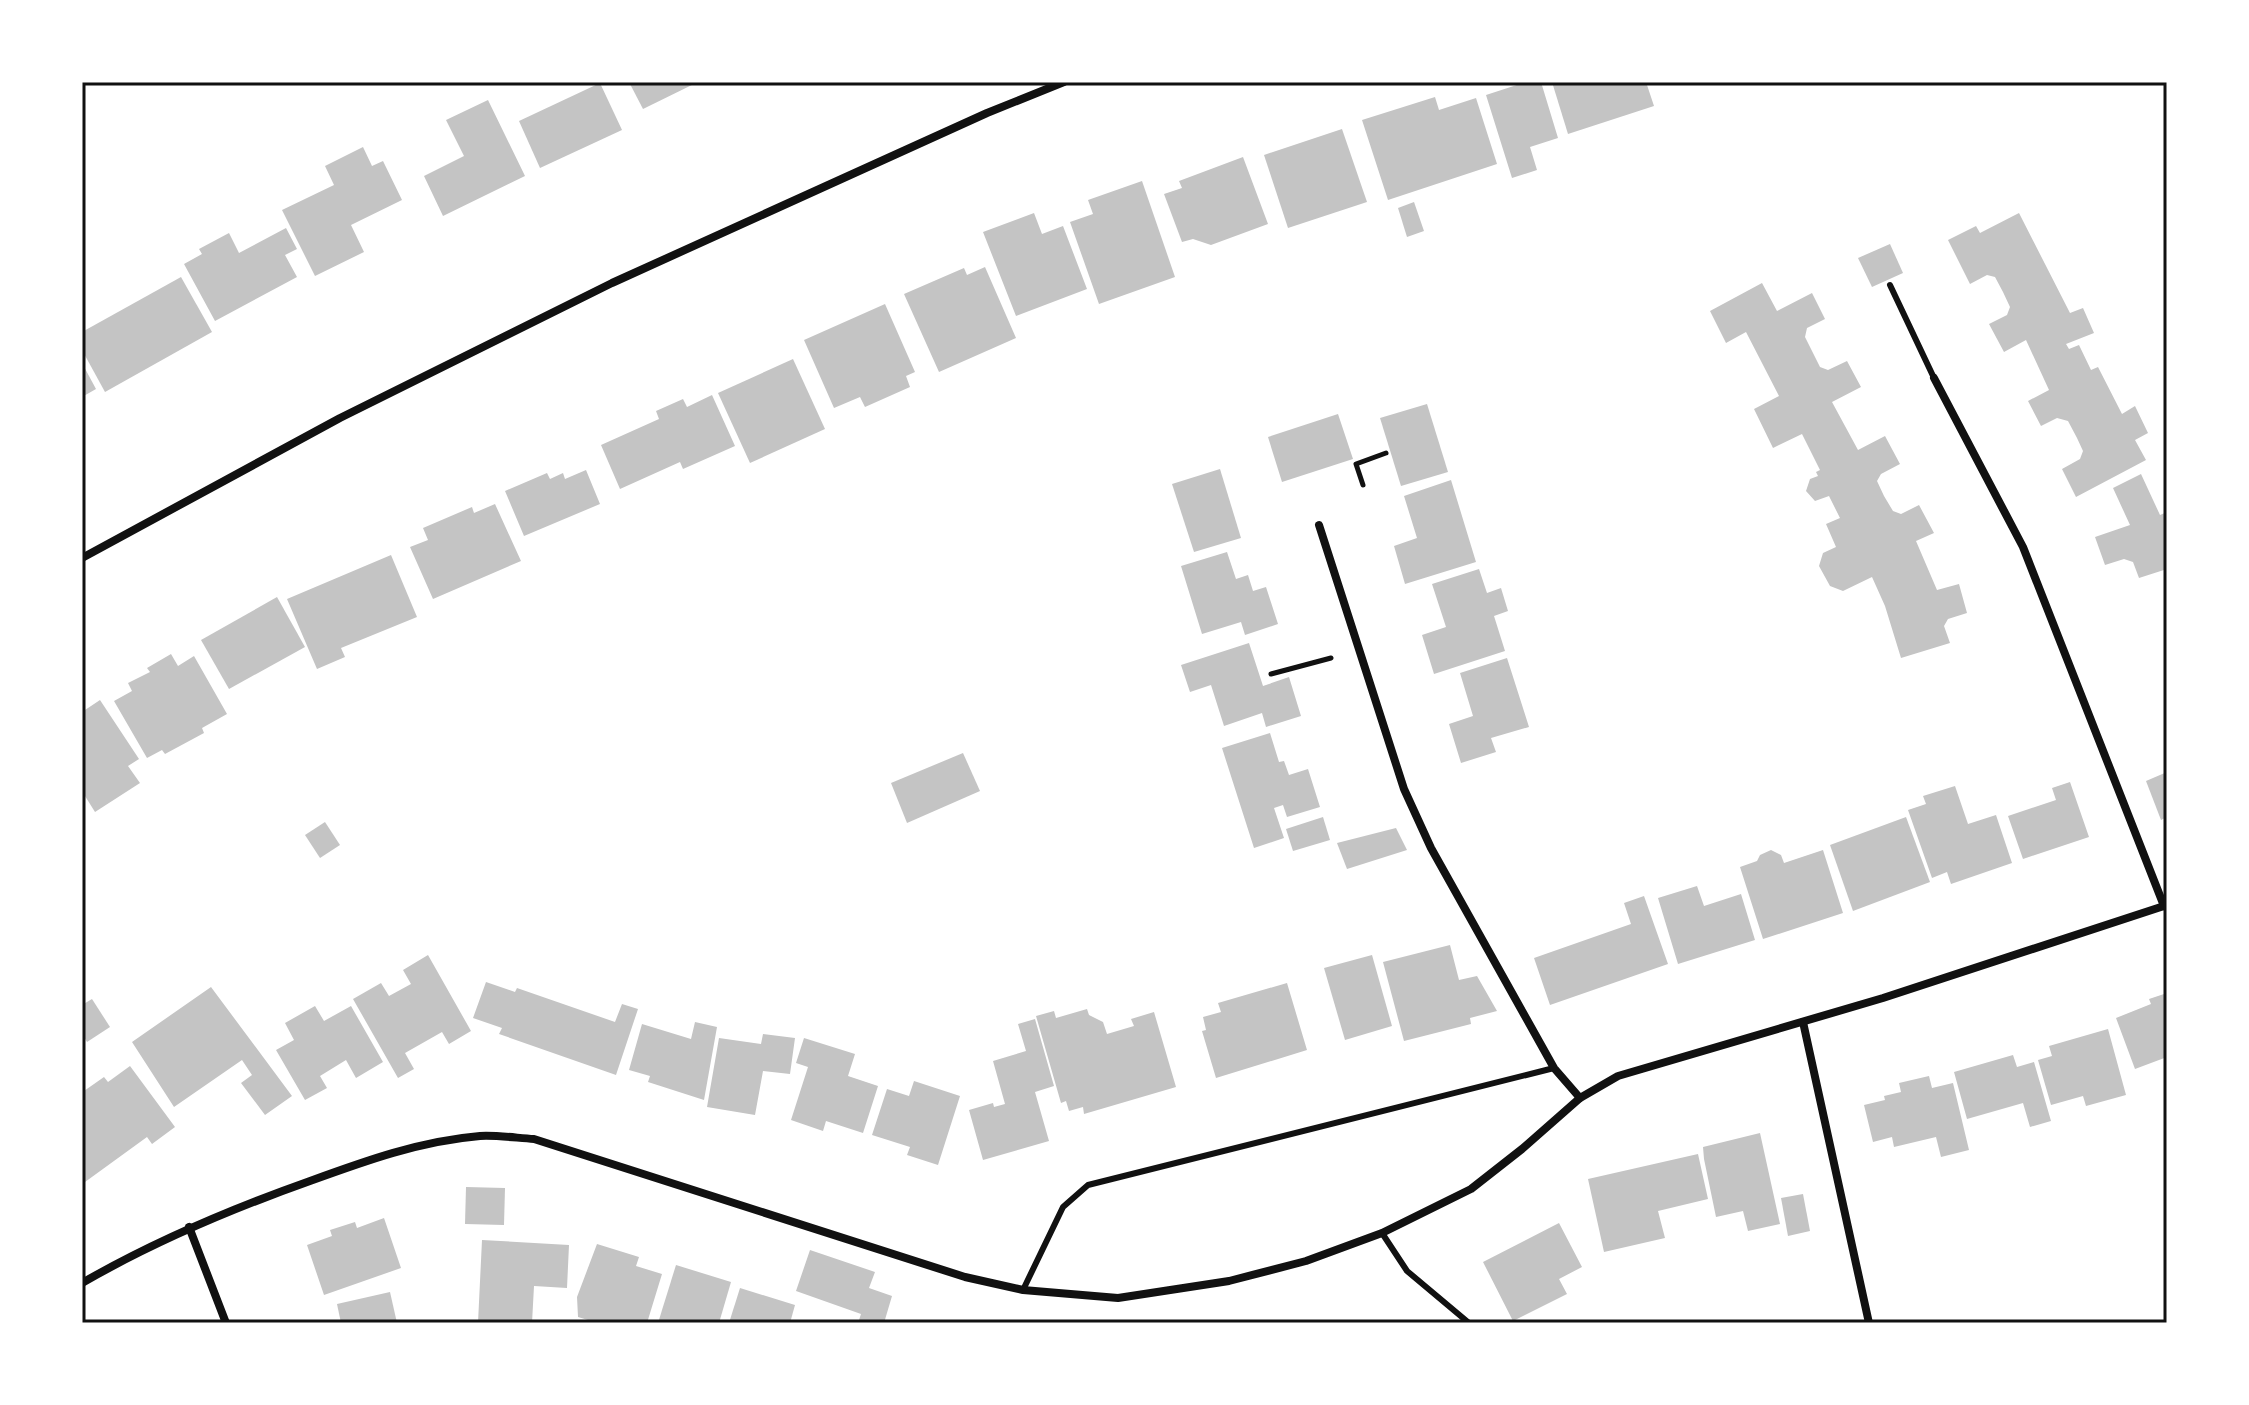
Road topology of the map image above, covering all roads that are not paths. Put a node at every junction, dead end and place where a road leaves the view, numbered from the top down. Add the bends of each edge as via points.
1 (1064, 82) edge
2 (1890, 285) dead end
3 (1934, 378) joint
4 (1319, 525) dead end
5 (82, 558) edge
6 (2166, 906) edge
7 (1803, 1022) junction
8 (1554, 1068) junction
9 (1580, 1098) junction
10 (189, 1227) junction
11 (1382, 1233) junction
12 (82, 1283) edge
13 (1023, 1290) junction
14 (226, 1323) edge
15 (1469, 1323) edge
16 (1869, 1323) edge

1 - 5 street via 612,283 340,418
2 - 3 lane
3 - 6 street via 2023,547
4 - 8 street via 1404,789 1431,848
6 - 7 street
7 - 9 street via 1618,1076
7 - 16 street
8 - 9 street
8 - 13 lane via 1088,1185 1063,1207
9 - 11 street via 1471,1189
10 - 12 street
10 - 13 street via 404,1148 482,1136 534,1139 965,1277
10 - 14 street
11 - 13 street via 1229,1281 1118,1298
11 - 15 lane via 1407,1271

